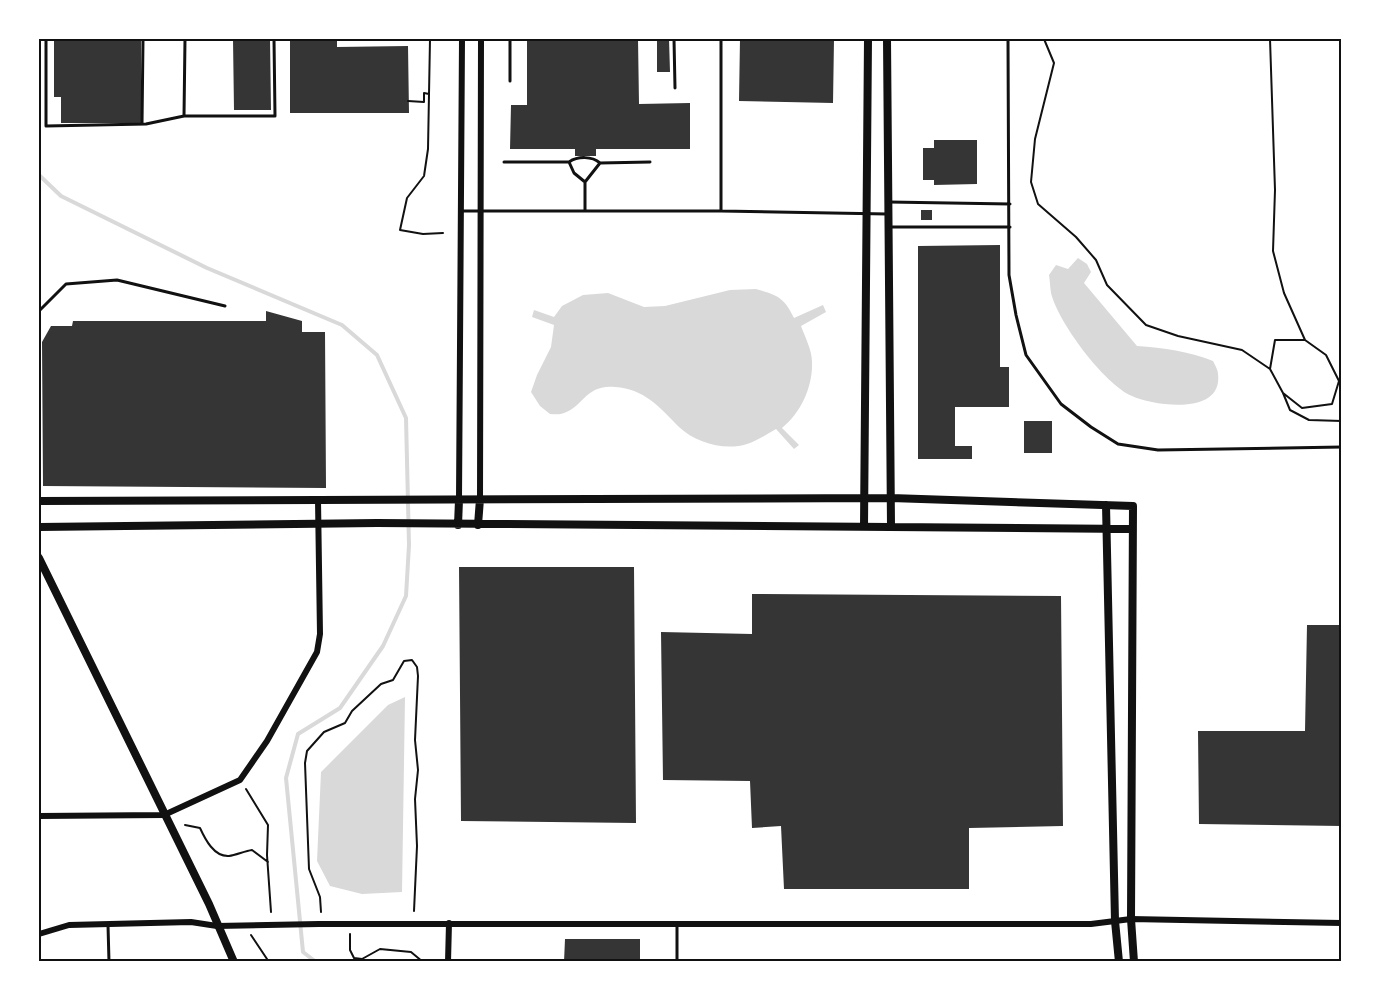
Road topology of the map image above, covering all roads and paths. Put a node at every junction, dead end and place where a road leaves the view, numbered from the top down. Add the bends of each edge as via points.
1 (46, 39) edge
2 (143, 39) edge
3 (185, 39) edge
4 (274, 39) edge
5 (430, 39) edge
6 (462, 39) edge
7 (481, 39) edge
8 (510, 39) edge
9 (674, 39) edge
10 (721, 39) edge
11 (868, 39) edge
12 (887, 39) edge
13 (1008, 39) edge
14 (1044, 39) edge
15 (1270, 39) edge
16 (510, 81) dead end
17 (675, 88) dead end
18 (429, 94) junction
19 (408, 101) dead end
20 (184, 116) junction
21 (142, 124) junction
22 (504, 162) dead end
23 (569, 162) junction
24 (650, 162) dead end
25 (600, 163) junction
26 (585, 182) junction
27 (889, 202) junction
28 (1010, 204) junction
29 (461, 211) junction
30 (480, 211) junction
31 (585, 211) junction
32 (721, 211) junction
33 (868, 214) junction
34 (889, 214) junction
35 (889, 227) junction
36 (1010, 227) junction
37 (443, 233) dead end
38 (225, 306) dead end
39 (39, 311) edge
40 (1305, 340) junction
41 (1270, 369) junction
42 (1283, 393) junction
43 (1342, 421) edge
44 (1342, 447) edge
45 (864, 498) junction
46 (891, 498) junction
47 (480, 499) junction
48 (318, 500) junction
49 (459, 500) junction
50 (39, 501) edge
51 (1106, 504) junction
52 (318, 524) junction
53 (458, 525) junction
54 (478, 525) junction
55 (39, 526) edge
56 (891, 526) junction
57 (864, 527) junction
58 (1107, 529) junction
59 (1132, 529) junction
60 (39, 558) edge
61 (246, 789) dead end
62 (164, 815) junction
63 (39, 816) edge
64 (185, 825) dead end
65 (268, 862) junction
66 (414, 911) dead end
67 (271, 912) dead end
68 (321, 912) dead end
69 (1131, 919) junction
70 (1115, 921) junction
71 (449, 923) junction
72 (677, 923) junction
73 (1342, 923) edge
74 (108, 924) junction
75 (218, 926) junction
76 (39, 934) edge
77 (350, 934) dead end
78 (251, 935) dead end
79 (109, 962) edge
80 (234, 962) edge
81 (269, 962) edge
82 (423, 962) edge
83 (448, 962) edge
84 (677, 962) edge
85 (1119, 962) edge
86 (1134, 962) edge

1 - 21 lane via 46,126
2 - 21 lane
3 - 20 lane
4 - 20 lane via 274,116
5 - 18 path
6 - 29 street
7 - 30 street
8 - 16 lane
9 - 17 lane
10 - 32 lane
11 - 33 street
12 - 27 street
13 - 28 lane
14 - 41 path via 1054,63 1035,139 1031,182 1038,204 1076,237 1096,260 1107,285 1146,325 1242,350
15 - 40 path via 1273,251 1284,293
18 - 19 path via 424,93 424,102
18 - 37 path via 424,176 408,198 400,230
20 - 21 lane
22 - 23 lane
23 - 25 lane via 575,158
23 - 26 lane
24 - 25 lane
25 - 26 lane
26 - 31 lane
27 - 28 lane
27 - 34 street
28 - 36 lane
29 - 30 lane
29 - 49 street
30 - 31 lane
30 - 47 street
31 - 32 lane
32 - 33 lane
33 - 34 lane
33 - 45 street
34 - 35 street
35 - 36 lane
35 - 46 street
36 - 44 lane via 1009,275 1026,356 1061,404 1091,427 1118,444 1158,450
38 - 39 lane via 117,280 66,284
40 - 41 path via 1275,340
40 - 42 path via 1326,355 1339,381 1332,404 1302,408
41 - 42 path
42 - 43 path via 1290,410 1309,420
45 - 46 street
45 - 47 street
45 - 57 street
46 - 51 street
46 - 56 street
47 - 49 street
47 - 54 street
48 - 49 street
48 - 50 street
48 - 52 street
49 - 53 street
51 - 58 street
51 - 59 street via 1133,506
52 - 53 street
52 - 55 street
52 - 62 street via 317,652 267,741 240,780
53 - 54 street
54 - 57 street
56 - 57 street
56 - 58 street
58 - 59 street
58 - 70 street
59 - 69 street
60 - 62 street
61 - 65 path via 268,825
62 - 63 street
62 - 75 street
64 - 65 path via 200,828 206,842 219,854 229,856 252,850
65 - 67 path
66 - 68 path via 418,676 412,660 404,661 393,680 381,684 345,723 324,732 307,751 304,763 309,869 320,897
69 - 70 street
69 - 73 street
69 - 86 street
70 - 72 street
70 - 85 street
71 - 72 street
71 - 75 street
71 - 83 street
72 - 84 lane
74 - 75 street via 191,922
74 - 76 street via 69,925
74 - 79 lane
75 - 80 street
77 - 82 path via 354,958 362,960 380,949 411,952
78 - 81 path

